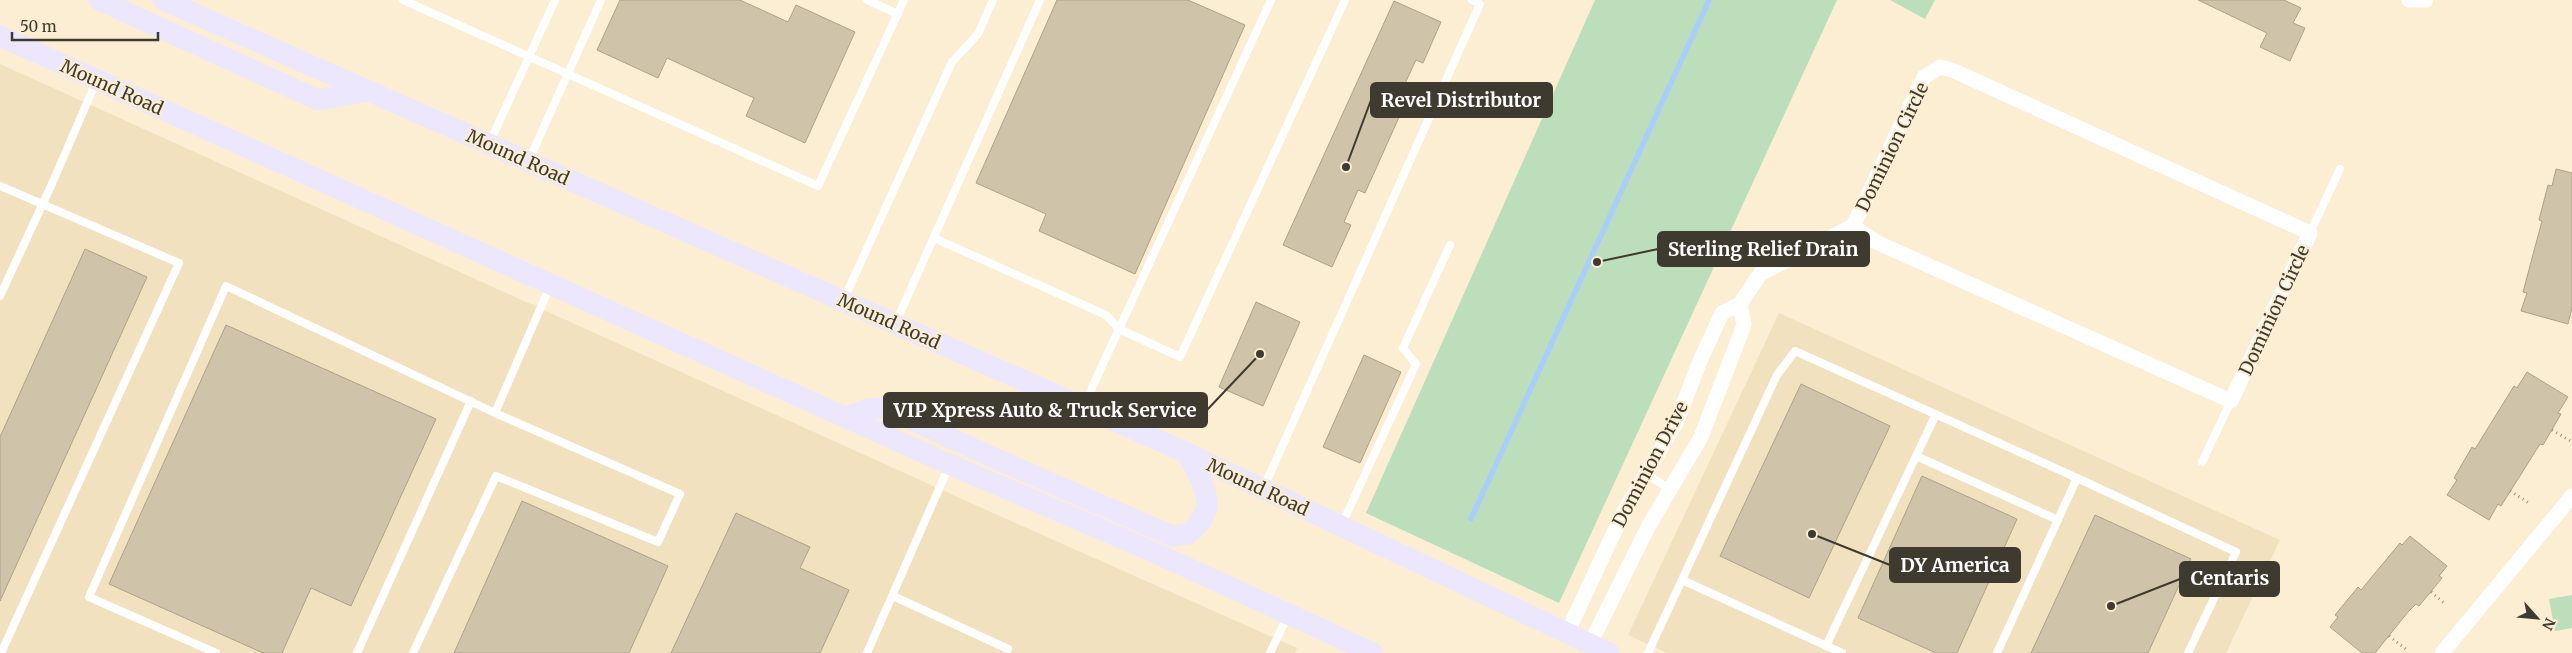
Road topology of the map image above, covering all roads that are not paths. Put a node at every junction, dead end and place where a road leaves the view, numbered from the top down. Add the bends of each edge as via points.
1 (99, 0) edge
2 (163, 0) edge
3 (403, 0) edge
4 (554, 0) edge
5 (602, 0) edge
6 (867, 0) edge
7 (904, 0) edge
8 (993, 0) edge
9 (1040, 0) edge
10 (1271, 0) edge
11 (1345, 0) edge
12 (1472, 0) edge
13 (2409, 0) edge
14 (2426, 0) edge
15 (898, 14) junction
16 (0, 36) edge
17 (529, 56) junction
18 (569, 74) junction
19 (96, 80) junction
20 (368, 91) junction
21 (489, 144) junction
22 (528, 162) junction
23 (2340, 169) dead end
24 (0, 186) edge
25 (42, 203) junction
26 (1853, 226) junction
27 (2310, 233) junction
28 (934, 238) junction
29 (1450, 245) dead end
30 (551, 284) junction
31 (0, 296) edge
32 (843, 301) junction
33 (1740, 304) junction
34 (896, 324) junction
35 (1119, 329) junction
36 (471, 401) junction
37 (2231, 401) junction
38 (1083, 407) junction
39 (495, 413) junction
40 (1936, 414) junction
41 (846, 417) junction
42 (1187, 453) junction
43 (1916, 456) junction
44 (2202, 462) dead end
45 (950, 464) junction
46 (1646, 474) junction
47 (2077, 478) junction
48 (1263, 489) junction
49 (1670, 489) junction
50 (2572, 496) edge
51 (2058, 520) junction
52 (1341, 526) junction
53 (1682, 580) junction
54 (893, 596) junction
55 (1289, 614) junction
56 (1567, 633) junction
57 (1826, 646) junction
58 (1008, 649) dead end
59 (1600, 649) edge
60 (1, 653) edge
61 (216, 653) edge
62 (357, 653) edge
63 (413, 653) edge
64 (867, 653) edge
65 (1270, 653) edge
66 (1373, 653) edge
67 (1648, 653) edge
68 (1842, 653) edge
69 (1997, 653) edge
70 (2188, 653) edge
71 (2442, 653) edge

1 - 20 main road via 318,100
2 - 20 main road, Mound Road
3 - 17 lane
4 - 17 lane
5 - 18 lane
6 - 15 lane
7 - 15 lane
8 - 32 lane via 978,34 952,62
9 - 28 lane
10 - 35 lane
11 - 35 lane via 1180,357
12 - 48 lane via 1480,4
13 - 14 street
15 - 18 lane via 818,186
16 - 19 main road, Mound Road
17 - 18 lane
17 - 21 lane
18 - 22 lane
19 - 25 lane
19 - 30 main road, Mound Road
20 - 21 main road, Mound Road
21 - 22 main road, Mound Road
22 - 32 main road, Mound Road
23 - 27 lane
24 - 25 lane
25 - 31 lane
25 - 60 lane via 179,263
26 - 27 street, Dominion Circle via 1924,77 1940,67
26 - 33 street, Dominion Drive via 1760,274
26 - 37 street, Dominion Circle via 1876,242
27 - 37 street, Dominion Circle
28 - 34 lane
28 - 35 lane via 1106,315
29 - 52 lane via 1403,348 1416,364
30 - 39 lane
30 - 41 main road, Mound Road
32 - 34 main road, Mound Road
33 - 46 street, Dominion Drive via 1722,313 1676,423
33 - 49 street, Dominion Drive via 1744,325 1701,437
34 - 38 main road, Mound Road
35 - 38 lane
36 - 39 lane
36 - 61 lane via 226,286 89,597
36 - 62 lane
37 - 44 lane
38 - 42 main road, Mound Road
39 - 63 lane via 680,494 658,542 496,476
40 - 43 lane
40 - 47 lane
40 - 53 lane via 1795,351 1777,374
41 - 42 main road via 868,409 887,408 1172,536 1188,534 1206,514 1208,500
41 - 45 main road, Mound Road
42 - 48 main road, Mound Road
43 - 51 lane
43 - 57 lane
45 - 54 lane
45 - 55 main road, Mound Road
46 - 49 lane
46 - 56 street, Dominion Drive via 1624,511
47 - 51 lane
47 - 70 lane via 2236,552
48 - 52 main road, Mound Road
49 - 59 street, Dominion Drive via 1648,526
50 - 71 street
51 - 69 lane
52 - 56 main road, Mound Road
53 - 57 lane
53 - 67 lane
54 - 58 lane
54 - 64 lane
55 - 65 lane
55 - 66 main road, Mound Road
56 - 59 main road, Mound Road
57 - 68 lane

